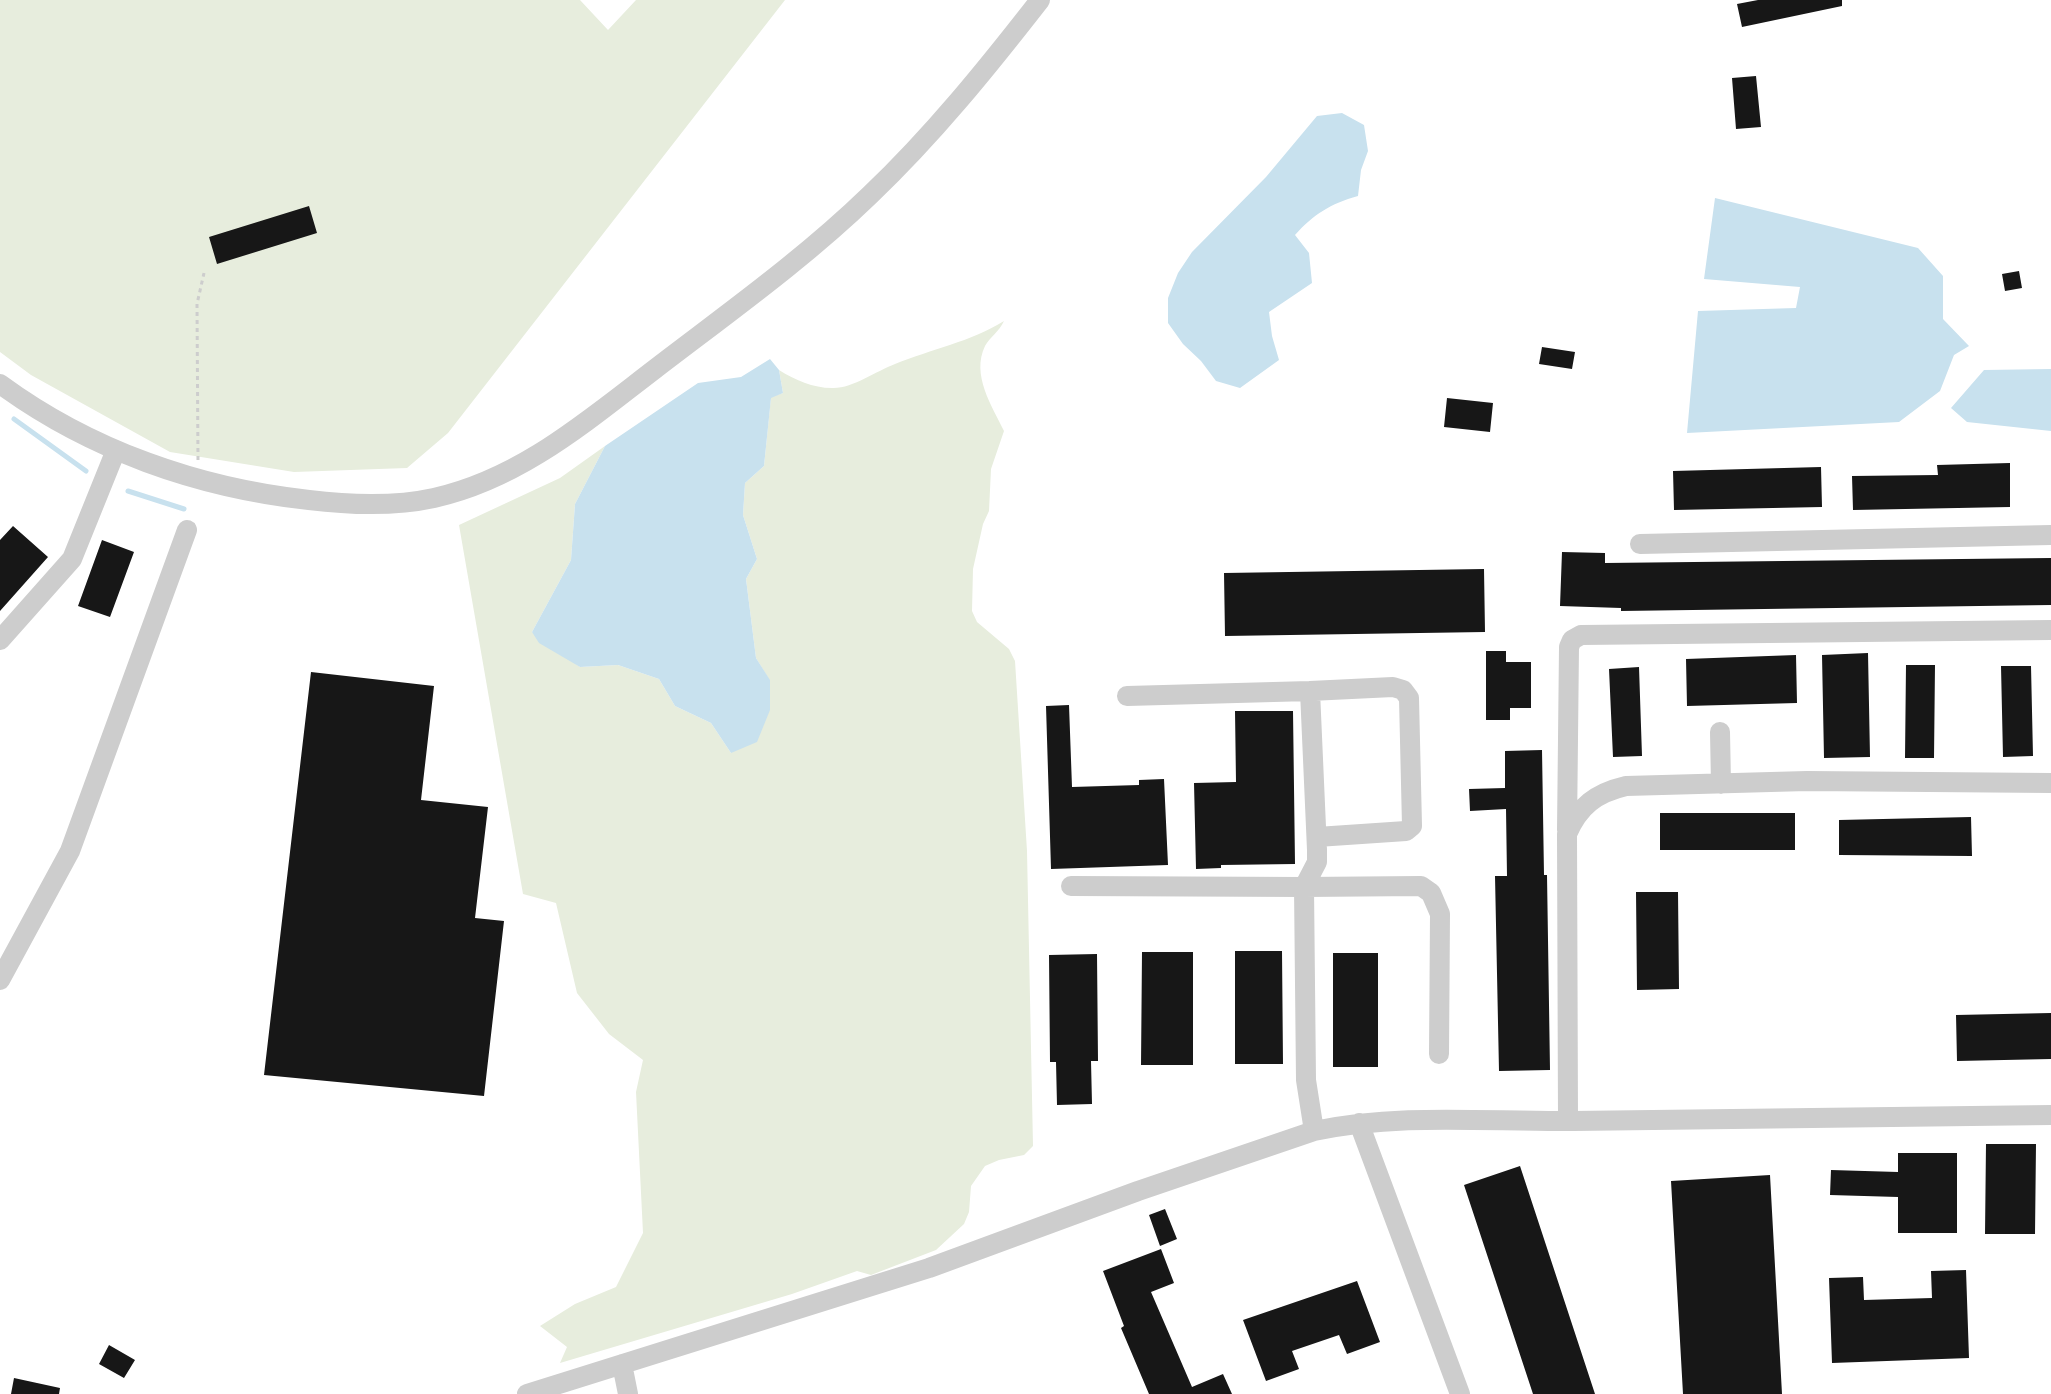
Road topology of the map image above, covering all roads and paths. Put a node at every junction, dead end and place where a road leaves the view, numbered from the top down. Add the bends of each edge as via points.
1 (1040, 0) edge
2 (204, 273) dead end
3 (0, 384) edge
4 (116, 450) junction
5 (198, 479) junction
6 (187, 530) dead end
7 (2051, 535) edge
8 (1640, 544) dead end
9 (2051, 630) edge
10 (0, 640) edge
11 (1310, 691) junction
12 (1127, 696) dead end
13 (1720, 732) dead end
14 (2051, 783) edge
15 (1721, 784) junction
16 (1567, 834) junction
17 (1317, 837) junction
18 (1071, 886) dead end
19 (1304, 887) junction
20 (0, 980) edge
21 (1439, 1054) dead end
22 (2051, 1115) edge
23 (1568, 1121) junction
24 (1359, 1123) junction
25 (1314, 1131) junction
26 (622, 1364) junction
27 (527, 1394) edge
28 (628, 1394) edge
29 (1460, 1394) edge

1 - 5 street via 922,141 834,228 578,428 524,464 484,484 387,504 269,496
2 - 5 path via 197,304
3 - 4 street via 25,403
4 - 5 street
4 - 10 street via 72,559
6 - 20 street via 70,851
7 - 8 street
9 - 16 street via 1581,635 1569,647
11 - 12 street
11 - 17 street
11 - 17 street via 1393,687 1409,698 1412,826 1406,831
13 - 15 street
14 - 15 street
15 - 16 street via 1610,790 1583,805
16 - 23 street
17 - 19 street via 1317,862
18 - 19 street
19 - 21 street via 1421,886 1431,893 1440,914
19 - 25 street via 1306,1080
22 - 23 street
23 - 24 street via 1411,1118
24 - 25 street
24 - 29 street
25 - 26 street via 929,1268
26 - 27 street
26 - 28 street

